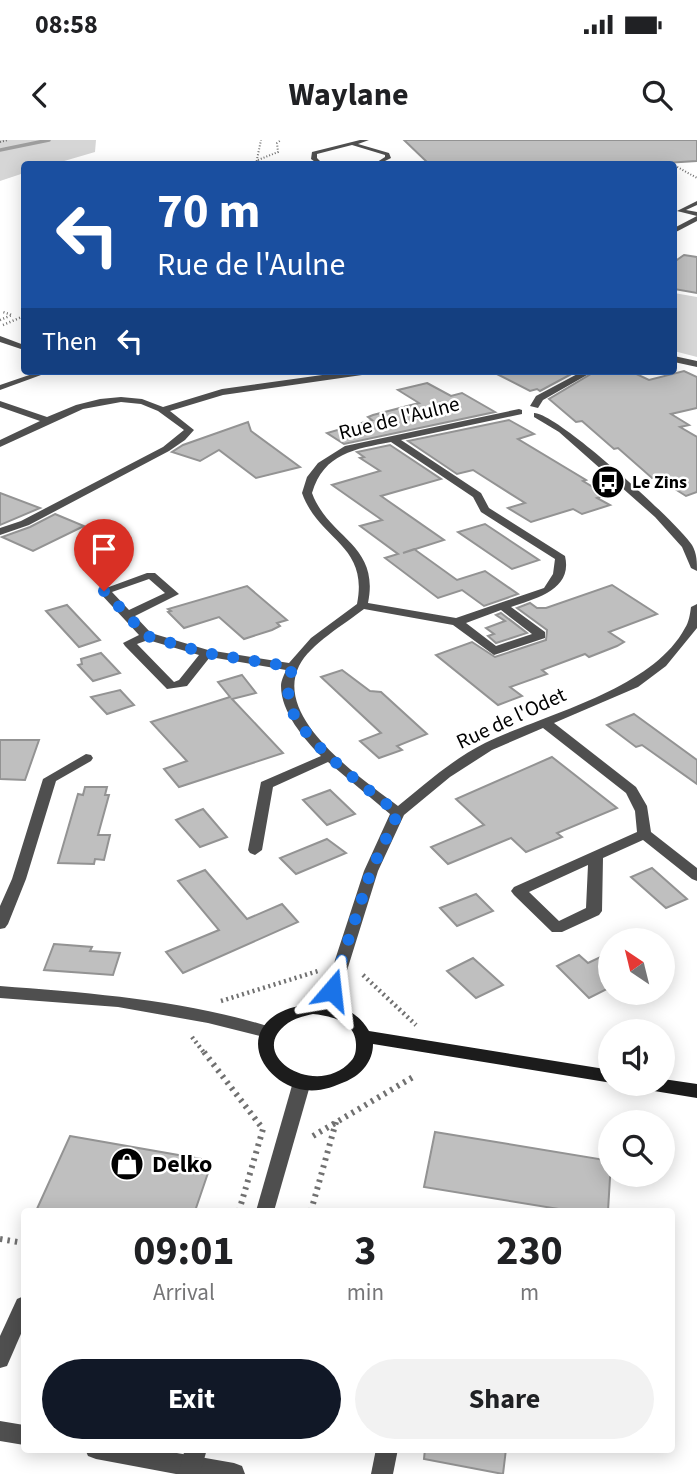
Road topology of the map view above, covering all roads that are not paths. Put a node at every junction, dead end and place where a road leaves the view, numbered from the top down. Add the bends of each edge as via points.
1 (366, 140) edge
2 (350, 143) junction
3 (317, 161) edge
4 (382, 161) edge
5 (697, 203) edge
6 (697, 216) edge
7 (677, 229) edge
8 (0, 339) edge
9 (21, 347) edge
10 (677, 360) edge
11 (697, 365) edge
12 (37, 375) edge
13 (341, 375) edge
14 (582, 375) edge
15 (0, 388) edge
16 (0, 404) edge
17 (162, 410) junction
18 (536, 411) junction
19 (49, 421) junction
20 (392, 438) junction
21 (0, 444) edge
22 (0, 532) edge
23 (697, 568) edge
24 (362, 605) junction
25 (504, 607) junction
26 (697, 607) edge
27 (128, 615) junction
28 (457, 622) junction
29 (694, 628) edge
30 (147, 636) junction
31 (206, 653) junction
32 (292, 667) junction
33 (544, 722) junction
34 (86, 758) dead end
35 (329, 758) junction
36 (398, 813) junction
37 (644, 834) junction
38 (255, 850) dead end
39 (596, 858) junction
40 (697, 876) edge
41 (0, 924) edge
42 (0, 992) edge
43 (327, 1009) junction
44 (268, 1032) junction
45 (364, 1036) junction
46 (598, 1075) edge
47 (302, 1082) junction
48 (675, 1087) edge
49 (697, 1091) edge
50 (266, 1208) edge
51 (21, 1312) edge
52 (0, 1359) edge
53 (0, 1430) edge
54 (21, 1434) edge
55 (123, 1453) edge
56 (386, 1453) edge
57 (192, 1463) edge
58 (234, 1474) edge
59 (382, 1474) edge

1 - 2 lane
2 - 3 lane via 314,153
2 - 4 lane via 387,154
5 - 6 lane via 680,211
6 - 7 street
8 - 9 street
10 - 11 street
12 - 15 lane
13 - 17 street via 222,392
14 - 18 street, Rue de l'Aulne via 539,397
16 - 19 street
17 - 19 street via 127,400 103,400
17 - 22 street via 189,430 182,438
18 - 20 street, Rue de l'Aulne via 520,407 519,412
18 - 23 street via 659,515 687,546
19 - 21 street
20 - 24 street, Rue de l'Aulne via 335,455 312,477 307,493 316,515 365,574
20 - 25 street via 477,495 485,510 561,558 559,574 548,590
24 - 28 street
24 - 32 street
25 - 28 street
25 - 28 street via 541,635 494,651
26 - 29 street, Rue de l'Odet
27 - 27 street via 139,610 173,594 151,575 104,591
27 - 30 street
29 - 33 street, Rue de l'Odet via 662,663 634,684
30 - 31 street
30 - 31 street via 129,643 171,686 183,683
31 - 32 street
32 - 35 street via 290,706
33 - 36 street, Rue de l'Odet via 487,747 444,774
33 - 37 street via 631,790 641,803
34 - 41 street via 50,779
35 - 36 street
35 - 38 street via 266,785
36 - 43 street, Rue de l'Odet via 371,871
37 - 39 street
37 - 40 street
39 - 39 street via 585,862 519,891 557,928 594,911
42 - 44 street via 139,1004
43 - 44 main road via 299,1010
43 - 45 main road via 351,1018
44 - 47 main road via 266,1057 286,1077
45 - 46 main road
45 - 47 main road via 366,1049 351,1072 320,1083
47 - 50 street
48 - 49 main road
51 - 52 street
53 - 54 street
55 - 57 street
56 - 59 street
57 - 58 street

